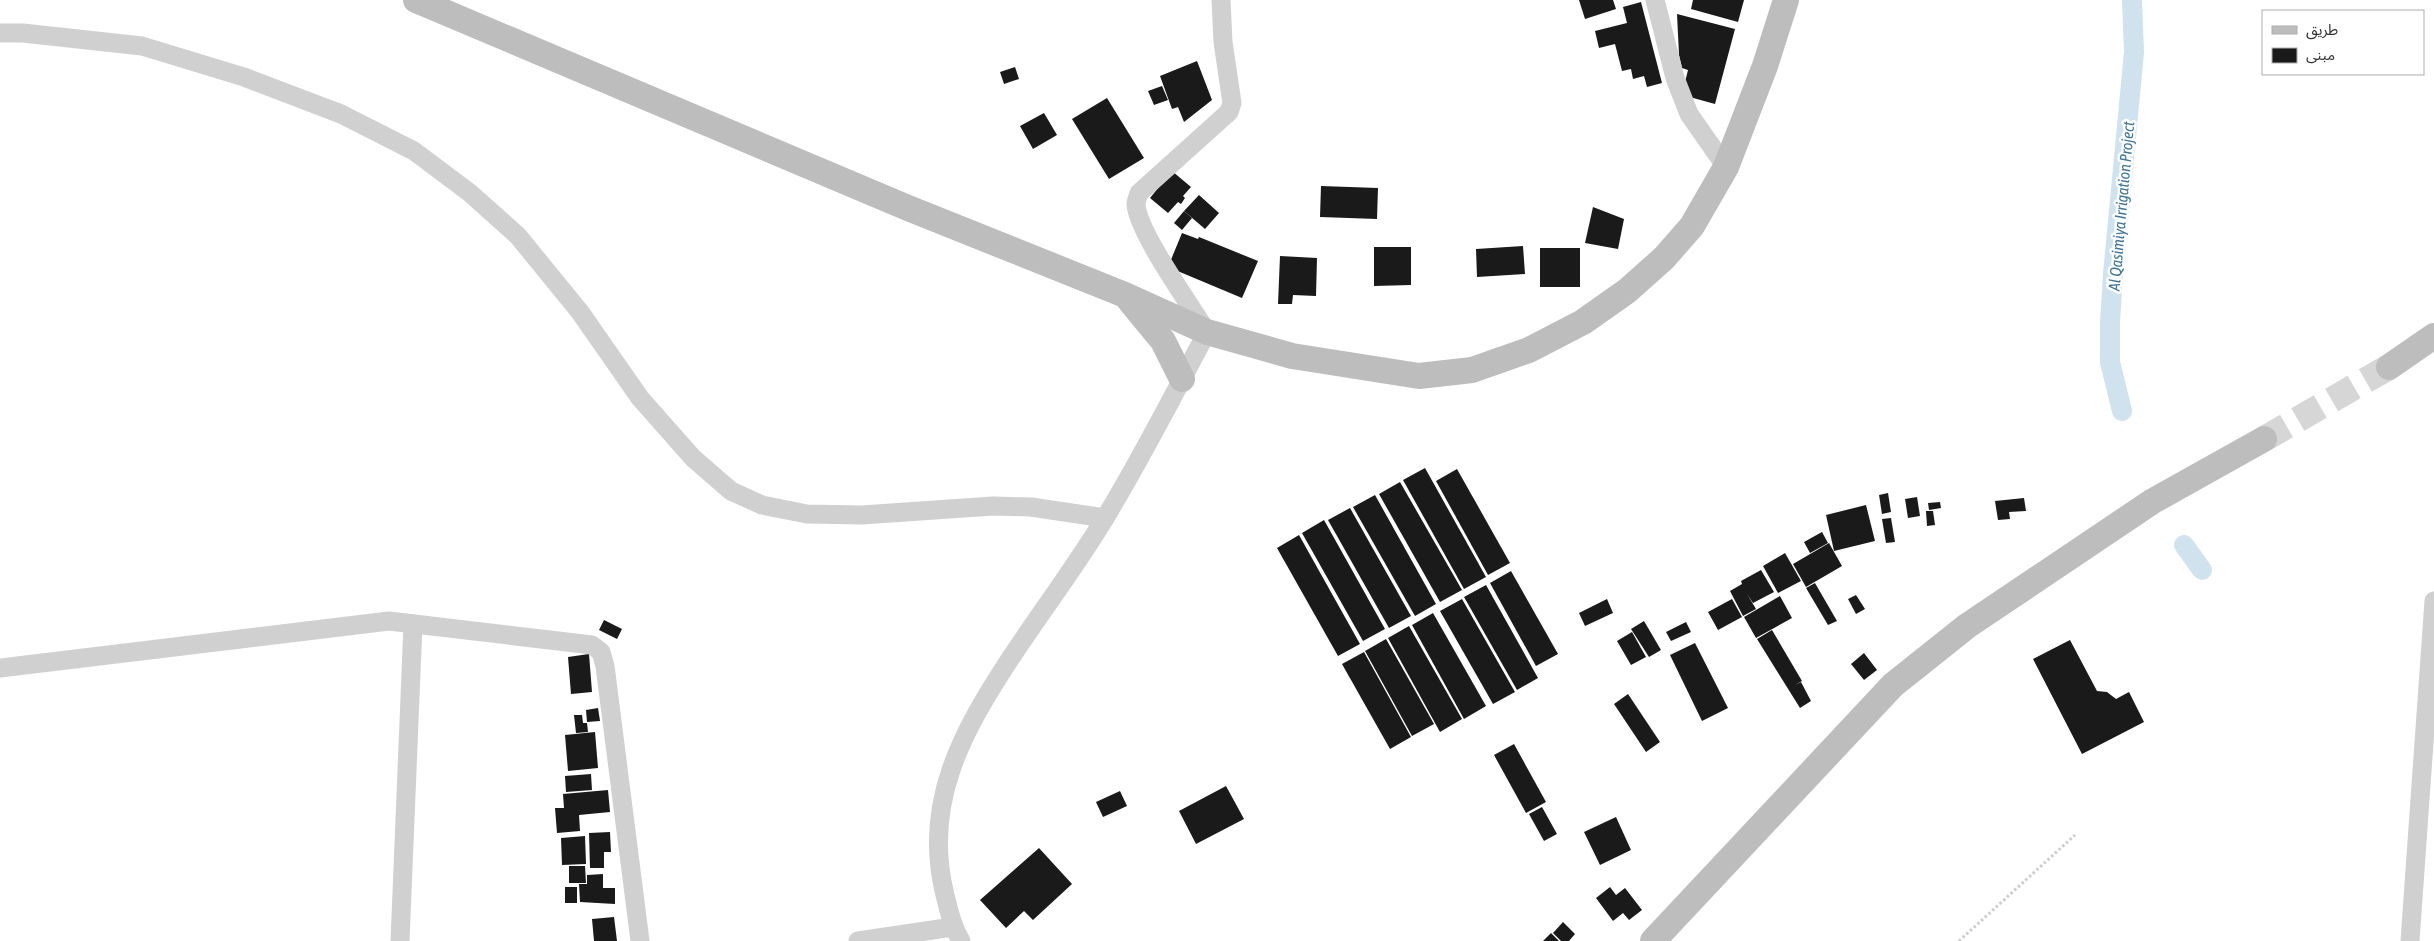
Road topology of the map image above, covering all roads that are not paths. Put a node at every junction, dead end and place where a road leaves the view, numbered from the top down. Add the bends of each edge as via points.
1 (416, 0) edge
2 (1221, 0) edge
3 (1654, 0) edge
4 (1786, 0) edge
5 (0, 33) edge
6 (1726, 167) junction
7 (1125, 295) junction
8 (1208, 332) junction
9 (2434, 336) edge
10 (2389, 366) tunnel mouth
11 (1182, 378) junction
12 (2264, 438) tunnel mouth
13 (1105, 518) junction
14 (2434, 601) edge
15 (413, 624) junction
16 (0, 668) edge
17 (957, 934) edge
18 (400, 941) edge
19 (640, 941) edge
20 (858, 941) edge
21 (1653, 941) edge
22 (2410, 941) edge

1 - 7 main road via 917,212
2 - 8 street via 1232,103 1229,112 1139,193 1136,202 1138,215 1164,266
3 - 6 street via 1675,78 1689,114
4 - 6 main road via 1765,66
5 - 13 street via 142,46 244,76 341,114 414,151 470,193 518,236 580,312 640,398 693,458 731,491 762,505 807,514 862,515 984,506 1021,507
6 - 8 main road via 1692,226 1664,258 1627,291 1582,322 1529,350 1472,370 1419,376 1367,369 1292,356
7 - 8 main road
7 - 11 main road via 1163,342
8 - 11 street
9 - 10 main road
11 - 13 street
12 - 21 main road via 2152,501 1967,626 1893,686
13 - 17 street via 983,700 960,744 946,783 938,824 938,870
14 - 22 street
15 - 16 street via 389,621
15 - 18 street
15 - 19 street via 592,645 601,652
17 - 20 street

